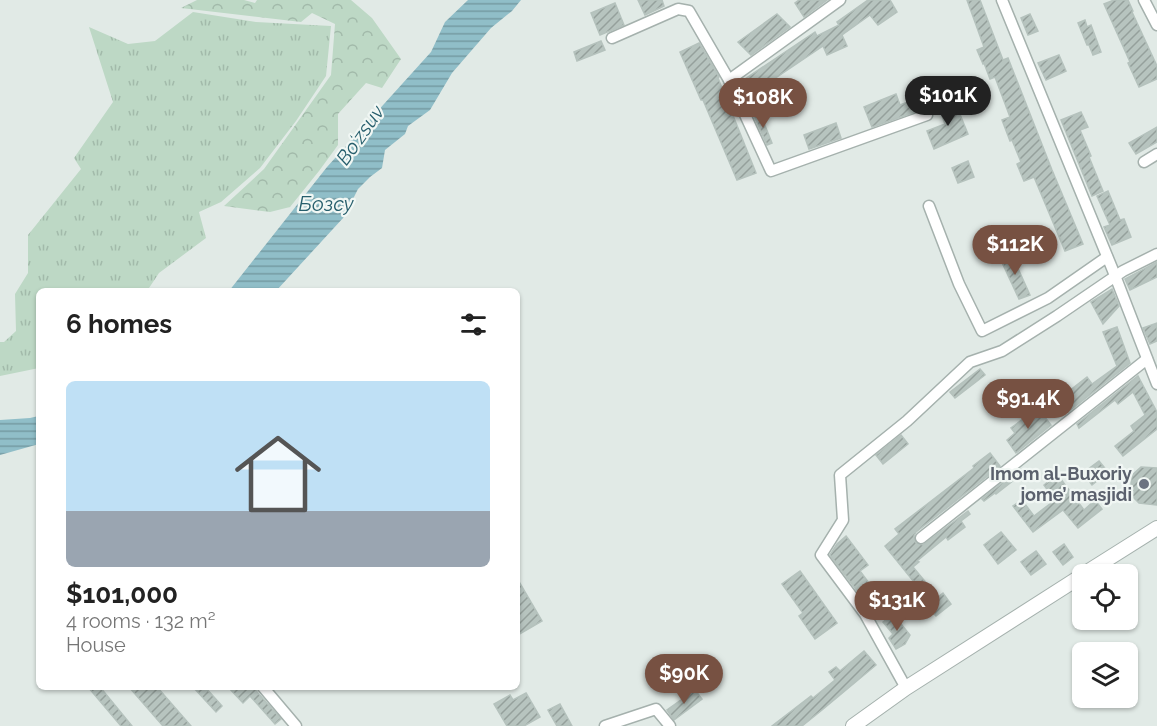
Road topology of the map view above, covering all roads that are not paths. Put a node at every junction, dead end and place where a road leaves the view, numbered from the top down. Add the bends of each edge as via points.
1 (840, 0) edge
2 (1002, 0) edge
3 (1144, 0) edge
4 (1157, 25) edge
5 (612, 38) dead end
6 (729, 80) junction
7 (927, 115) dead end
8 (1157, 154) edge
9 (1144, 162) dead end
10 (929, 206) dead end
11 (1157, 254) edge
12 (1112, 268) junction
13 (1147, 359) junction
14 (1157, 384) edge
15 (1157, 528) edge
16 (921, 538) dead end
17 (1101, 564) edge
18 (1072, 583) edge
19 (906, 688) junction
20 (266, 690) edge
21 (296, 726) edge
22 (606, 726) edge
23 (670, 726) edge
24 (852, 726) edge

1 - 6 street
2 - 12 street
3 - 4 street
5 - 6 street via 678,9 689,10
6 - 7 street via 771,171
8 - 9 street
10 - 12 street via 982,331
11 - 12 street via 1123,272
12 - 13 street
12 - 19 street via 1002,351 970,362 907,421 840,475 843,520 821,555 865,614
13 - 14 street
13 - 16 street
15 - 17 street
18 - 19 street
19 - 24 street
20 - 21 street
22 - 23 street via 656,709

